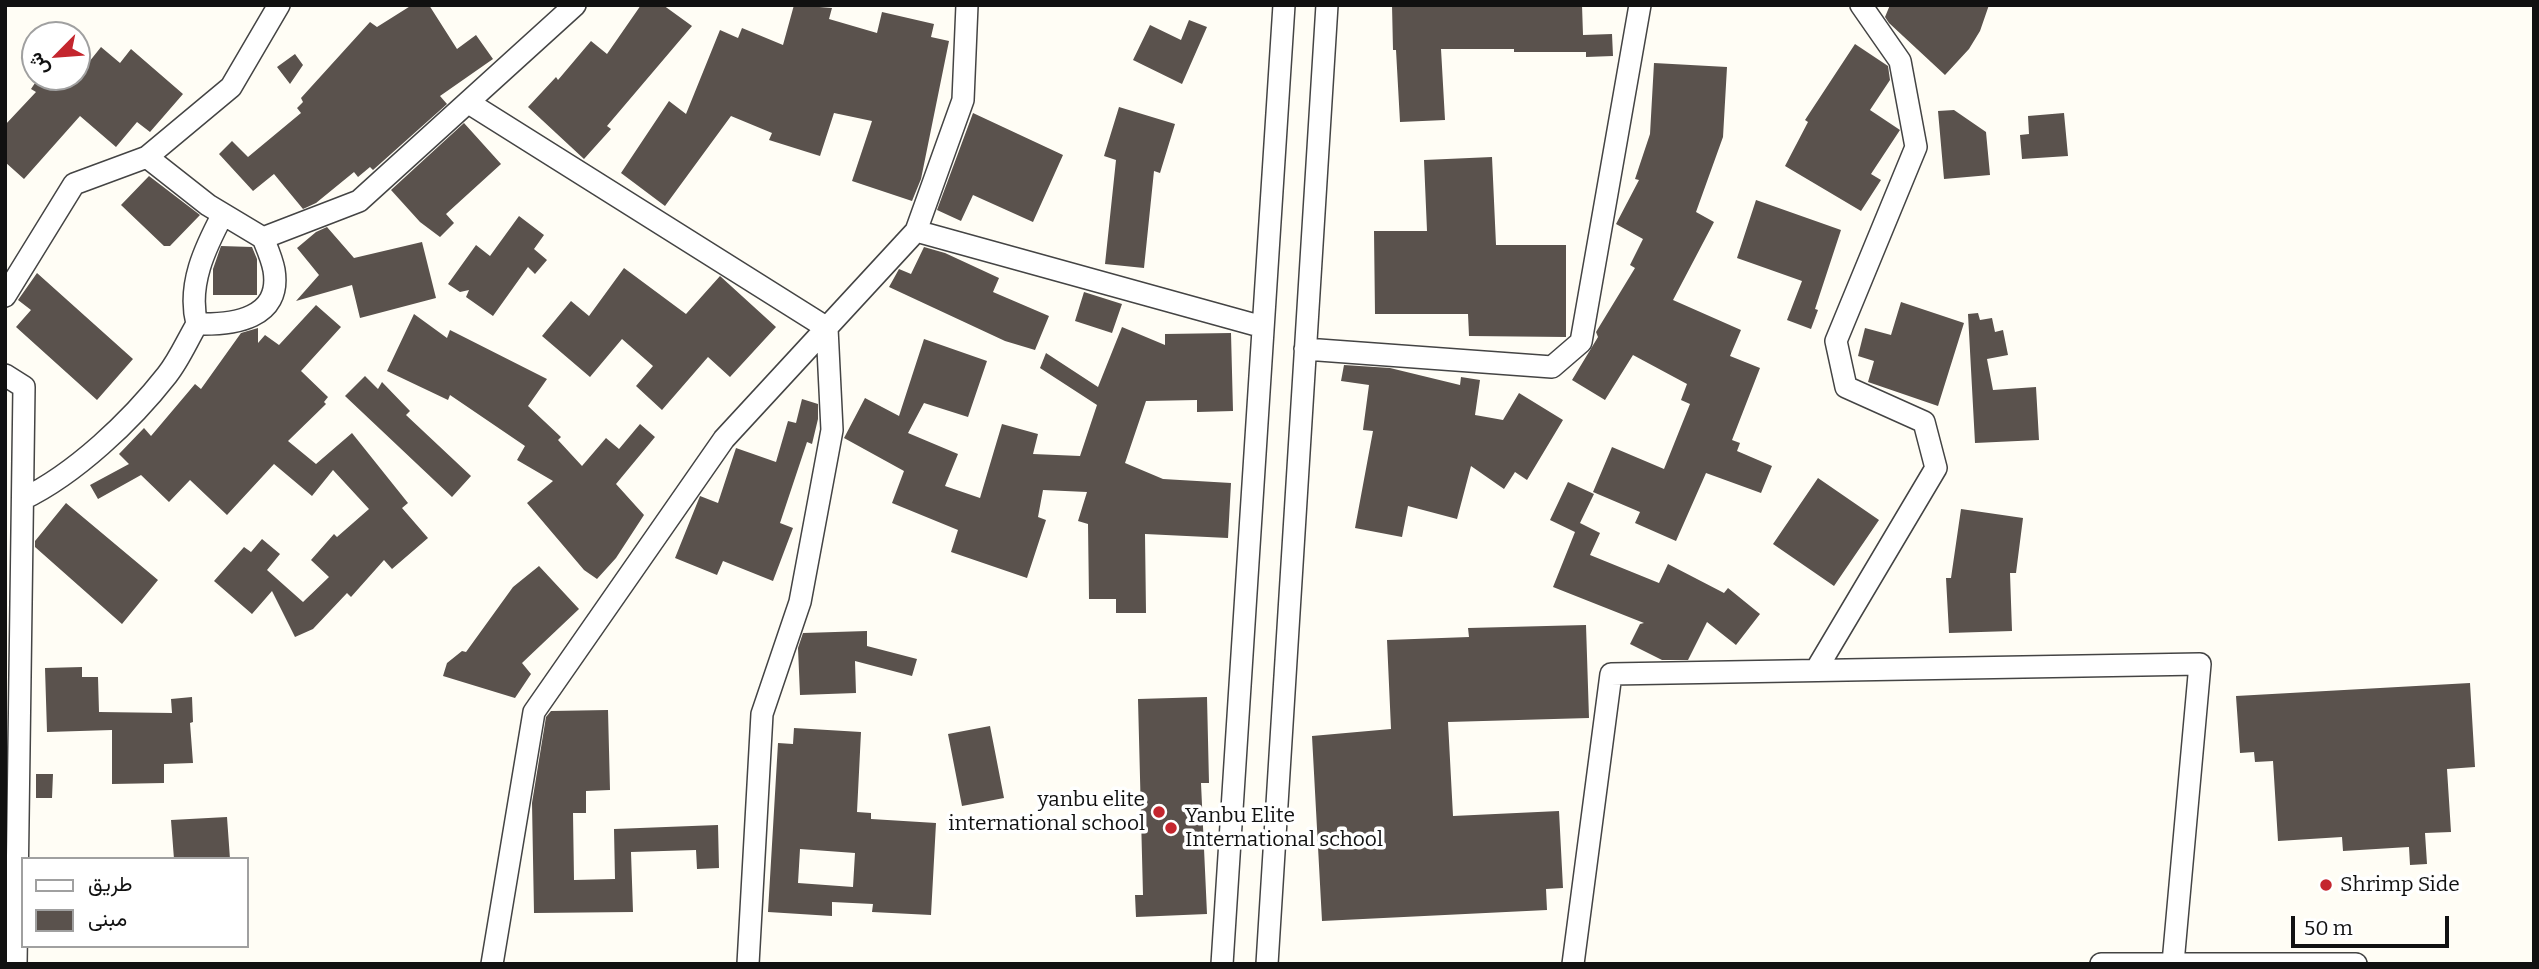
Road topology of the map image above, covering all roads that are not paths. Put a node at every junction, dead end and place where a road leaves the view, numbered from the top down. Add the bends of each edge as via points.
1 (279, 5) edge
2 (575, 5) edge
3 (967, 5) edge
4 (1284, 5) edge
5 (1327, 5) edge
6 (1640, 5) edge
7 (1861, 5) edge
8 (469, 103) junction
9 (147, 157) junction
10 (223, 214) junction
11 (916, 231) junction
12 (263, 238) junction
13 (5, 296) edge
14 (197, 324) junction
15 (1263, 327) junction
16 (827, 328) junction
17 (1306, 349) junction
18 (5, 375) edge
19 (23, 499) junction
20 (1816, 670) junction
21 (16, 964) edge
22 (492, 964) edge
23 (748, 964) edge
24 (1222, 964) edge
25 (1267, 964) edge
26 (1573, 964) edge
27 (2101, 964) edge
28 (2173, 964) edge
29 (2356, 964) edge

1 - 9 street via 231,87
2 - 8 street
3 - 11 street via 963,100
4 - 15 street
5 - 17 street
6 - 17 street via 1581,342 1552,367
7 - 20 street via 1899,61 1916,147 1836,341 1846,387 1924,422 1936,468
8 - 12 street via 359,201
8 - 16 street
9 - 10 street
9 - 13 street via 74,184
10 - 12 street
10 - 14 street via 203,251 193,305
11 - 15 street
11 - 16 street
12 - 14 street via 275,271 271,295 262,309 237,323
14 - 19 street via 168,374 131,416 52,485
15 - 24 street
16 - 22 street via 724,439 534,712
16 - 23 street via 832,430 800,602 762,714
17 - 25 street
18 - 19 street via 24,387
19 - 21 street
20 - 26 street via 1611,674
20 - 28 street via 2200,664
27 - 28 street
28 - 29 street

